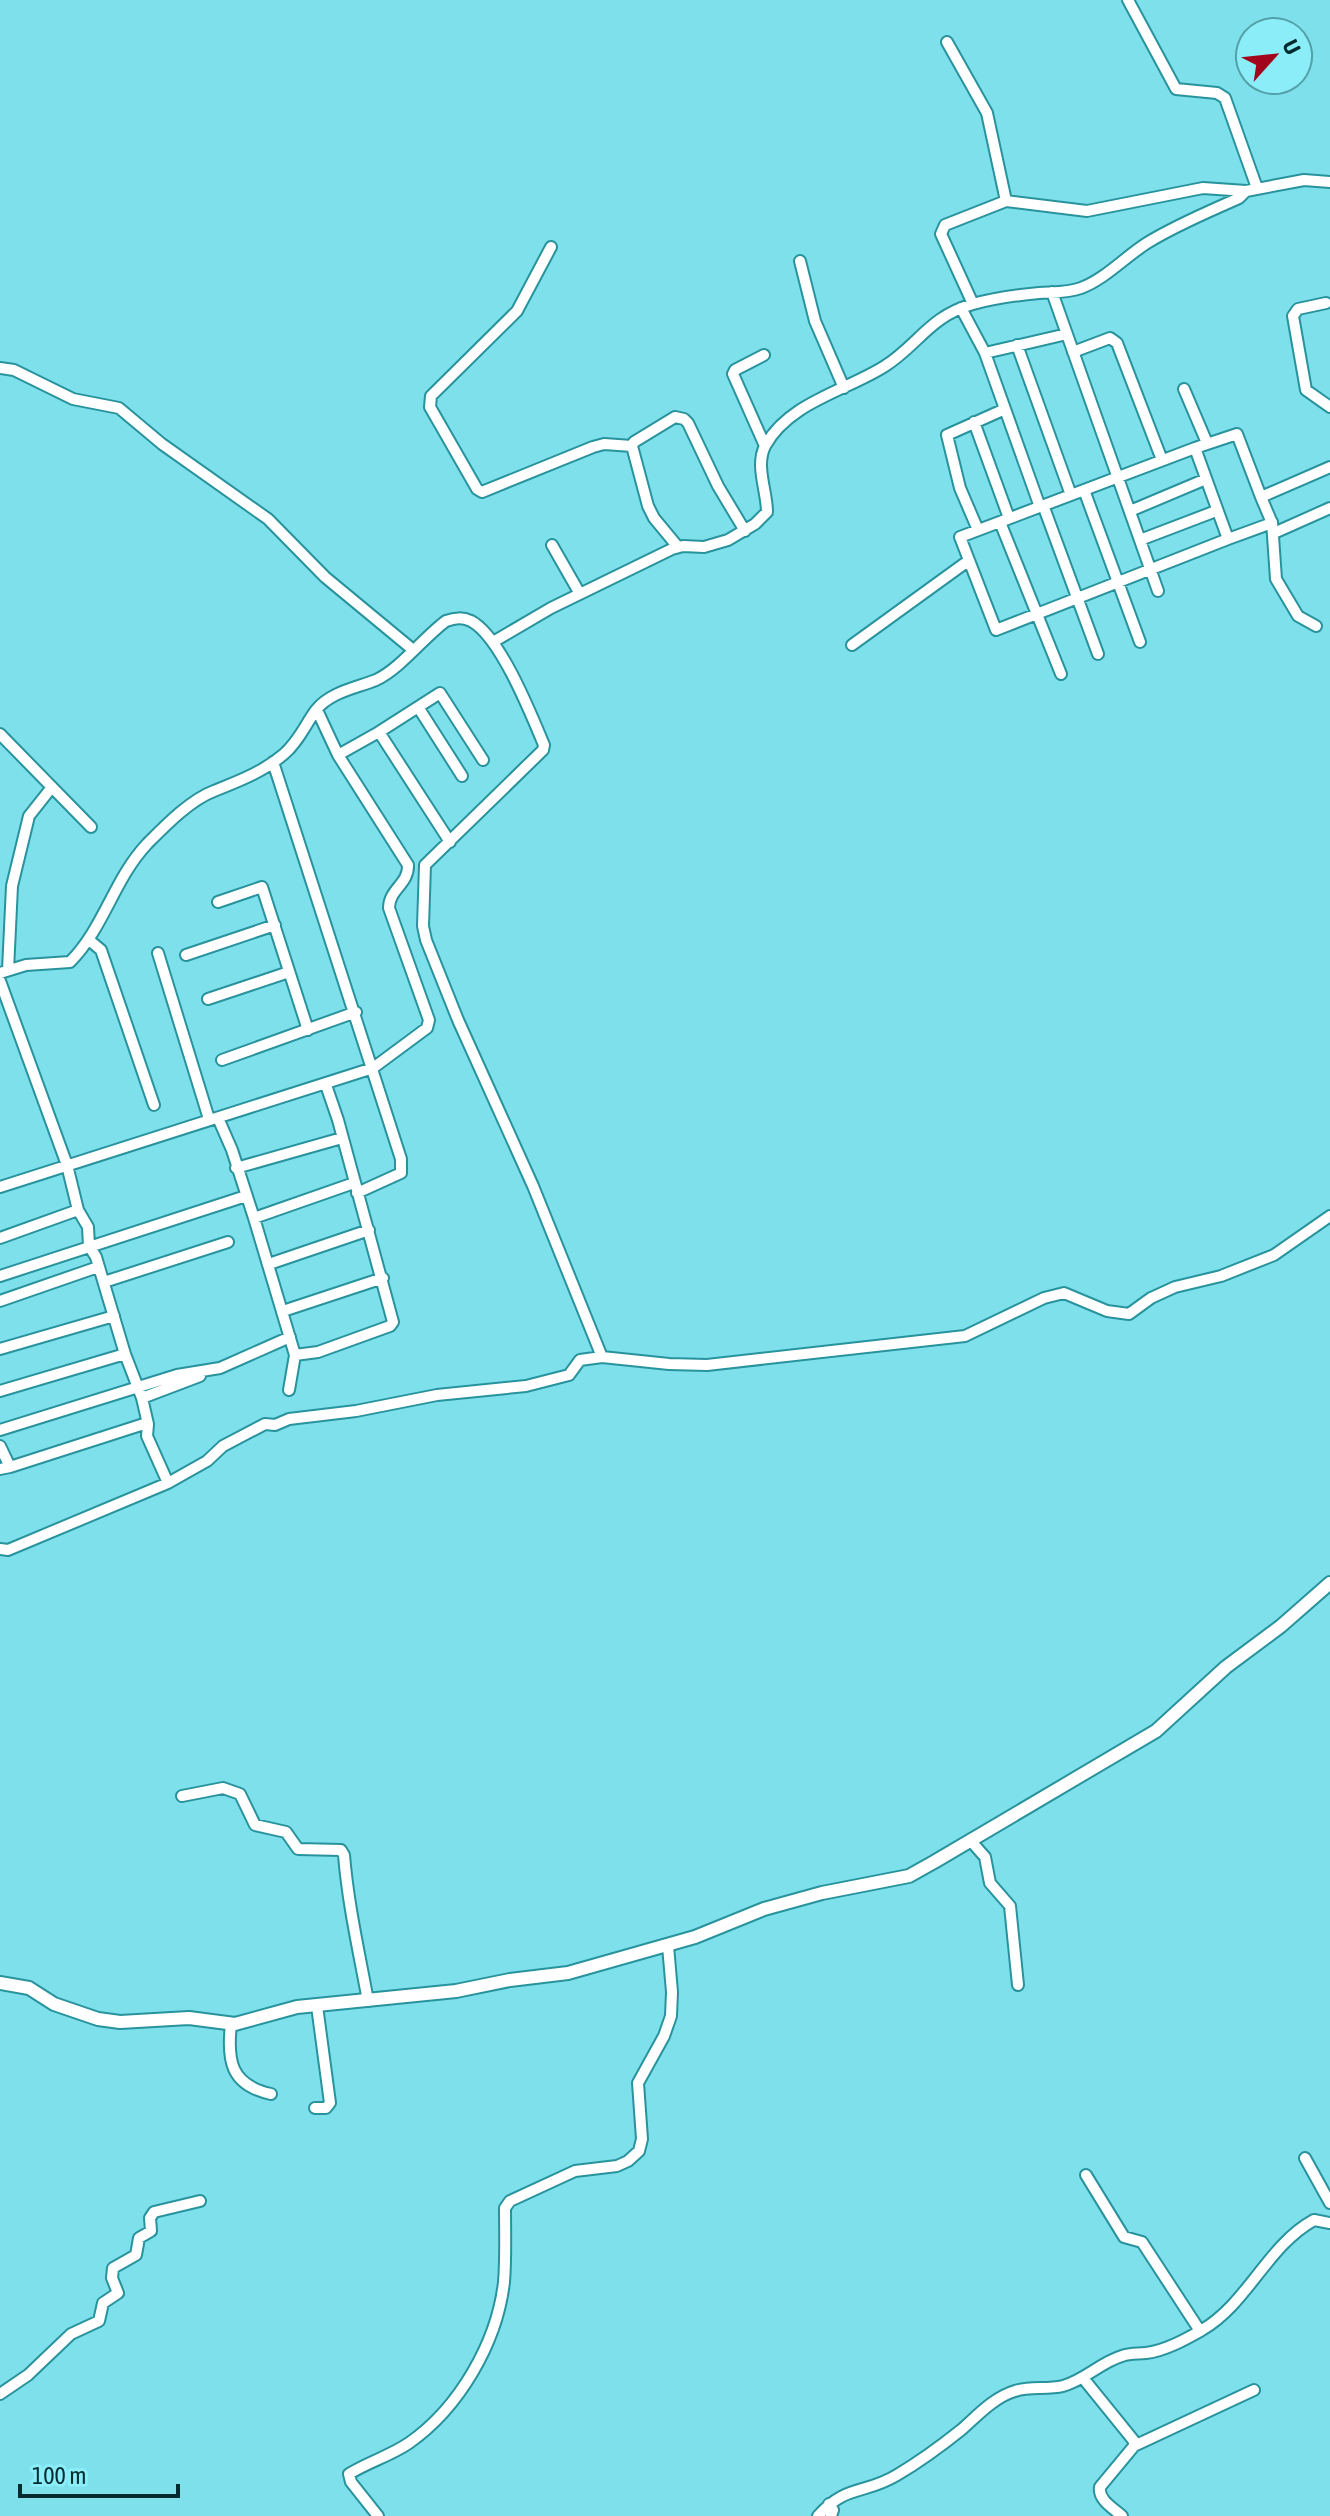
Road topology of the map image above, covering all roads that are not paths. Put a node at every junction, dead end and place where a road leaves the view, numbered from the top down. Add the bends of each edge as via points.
1 (1128, 0) edge
2 (947, 42) dead end
3 (1330, 182) edge
4 (1251, 190) junction
5 (1006, 201) junction
6 (551, 247) dead end
7 (800, 261) dead end
8 (1052, 292) junction
9 (1326, 303) dead end
10 (973, 304) junction
11 (961, 308) junction
12 (1067, 334) junction
13 (1017, 345) junction
14 (1073, 352) junction
15 (985, 353) junction
16 (764, 355) dead end
17 (0, 368) edge
18 (844, 388) junction
19 (1184, 389) dead end
20 (1330, 407) edge
21 (1005, 409) junction
22 (974, 422) junction
23 (1207, 443) junction
24 (632, 446) junction
25 (765, 446) junction
26 (1195, 448) junction
27 (1162, 460) junction
28 (1330, 467) edge
29 (1118, 477) junction
30 (1206, 479) junction
31 (1084, 490) junction
32 (1071, 495) junction
33 (1261, 497) junction
34 (1042, 506) junction
35 (1330, 508) edge
36 (1130, 511) junction
37 (1216, 511) junction
38 (1005, 520) junction
39 (1273, 527) junction
40 (978, 530) junction
41 (745, 531) junction
42 (1228, 539) junction
43 (1140, 540) junction
44 (552, 545) dead end
45 (678, 547) junction
46 (968, 561) junction
47 (1151, 571) junction
48 (1117, 584) junction
49 (1158, 591) dead end
50 (580, 594) junction
51 (1077, 599) junction
52 (1037, 614) junction
53 (1316, 626) dead end
54 (493, 642) junction
55 (1140, 642) dead end
56 (852, 645) dead end
57 (412, 649) junction
58 (1098, 654) dead end
59 (1061, 674) dead end
60 (418, 707) junction
61 (317, 710) junction
62 (379, 732) junction
63 (0, 734) edge
64 (338, 755) junction
65 (483, 760) dead end
66 (273, 762) junction
67 (462, 776) dead end
68 (52, 787) junction
69 (91, 827) dead end
70 (450, 842) junction
71 (218, 902) dead end
72 (275, 925) junction
73 (89, 940) junction
74 (158, 953) dead end
75 (186, 955) dead end
76 (4, 971) edge
77 (289, 972) junction
78 (0, 981) edge
79 (208, 999) dead end
80 (356, 1012) junction
81 (308, 1030) junction
82 (222, 1060) dead end
83 (373, 1068) junction
84 (326, 1085) junction
85 (154, 1105) dead end
86 (213, 1118) junction
87 (342, 1138) junction
88 (67, 1165) junction
89 (236, 1168) junction
90 (0, 1187) edge
91 (356, 1188) junction
92 (246, 1196) junction
93 (78, 1210) junction
94 (1330, 1216) edge
95 (254, 1218) junction
96 (369, 1230) junction
97 (0, 1238) edge
98 (228, 1242) dead end
99 (89, 1246) junction
100 (269, 1264) junction
101 (98, 1267) junction
102 (0, 1276) edge
103 (383, 1278) junction
104 (104, 1282) junction
105 (0, 1301) edge
106 (283, 1311) junction
107 (114, 1316) junction
108 (290, 1337) junction
109 (0, 1349) edge
110 (125, 1354) junction
111 (295, 1355) junction
112 (602, 1357) junction
113 (220, 1368) junction
114 (137, 1386) junction
115 (289, 1390) dead end
116 (0, 1391) edge
117 (142, 1398) junction
118 (147, 1423) junction
119 (0, 1430) edge
120 (0, 1446) edge
121 (5, 1468) edge
122 (168, 1483) junction
123 (0, 1549) edge
124 (1330, 1583) edge
125 (182, 1796) dead end
126 (970, 1840) junction
127 (668, 1946) junction
128 (0, 1983) edge
129 (1018, 1985) dead end
130 (368, 2001) junction
131 (317, 2006) junction
132 (231, 2024) junction
133 (271, 2094) dead end
134 (315, 2108) dead end
135 (1305, 2158) dead end
136 (1086, 2175) dead end
137 (200, 2201) dead end
138 (1330, 2203) edge
139 (1329, 2220) edge
140 (1200, 2331) junction
141 (1083, 2378) junction
142 (1254, 2390) dead end
143 (0, 2394) edge
144 (1134, 2446) junction
145 (829, 2504) junction
146 (378, 2516) edge
147 (818, 2516) edge
148 (831, 2516) edge
149 (1122, 2516) edge

1 - 4 street via 1176,89 1225,98
2 - 5 street via 987,113
3 - 4 street via 1304,180
4 - 5 street via 1203,188 1087,211
4 - 8 street via 1161,234 1092,283
5 - 10 street via 941,229
6 - 24 street via 517,311 431,396 430,407 482,492 593,447
7 - 18 street via 815,321
8 - 10 street
8 - 12 street
9 - 20 street via 1298,309 1293,316 1306,390
10 - 11 street
11 - 15 street
11 - 18 street via 921,333 888,364
12 - 13 street
12 - 14 street
13 - 15 street
13 - 32 street
14 - 27 street via 1110,338 1117,343
14 - 29 street
15 - 21 street
16 - 25 street via 733,374
17 - 57 street via 73,399 119,408 268,519 354,603
18 - 25 street via 797,412
19 - 23 street
21 - 22 street
21 - 34 street
22 - 38 street
22 - 40 street via 947,437
23 - 26 street
23 - 33 street via 1237,434
24 - 41 street via 675,417 684,419
24 - 45 street via 648,506
25 - 41 street via 761,467 767,512
26 - 27 street
26 - 30 street
27 - 29 street
28 - 33 street
29 - 31 street
29 - 36 street
30 - 36 street
30 - 37 street
31 - 32 street
31 - 48 street
32 - 34 street
33 - 39 street
34 - 38 street
34 - 51 street
35 - 39 street
36 - 43 street
37 - 42 street
37 - 43 street
38 - 40 street
38 - 52 street
39 - 42 street
39 - 53 street via 1276,579 1298,616
40 - 46 street via 960,537
41 - 45 street via 717,544
42 - 47 street
43 - 47 street
44 - 50 street
45 - 50 street
46 - 52 street via 996,630
46 - 56 street
47 - 48 street
47 - 49 street
48 - 51 street
48 - 55 street
50 - 54 street
51 - 52 street
51 - 58 street
52 - 59 street
54 - 57 street via 468,619 455,618
54 - 70 street via 531,713 543,750
57 - 61 street via 379,679 339,693
60 - 62 street
60 - 65 street via 440,693
60 - 67 street
61 - 64 street
61 - 66 street via 299,739
62 - 64 street
62 - 70 street
63 - 68 street
64 - 83 street via 408,865 389,908 429,1020 427,1028
66 - 73 street via 200,799 145,846
66 - 80 street
68 - 69 street
68 - 76 street via 30,814 19,855
70 - 112 street via 425,865 426,940
71 - 72 street via 262,887
72 - 75 street
72 - 77 street
73 - 76 street via 70,962
73 - 85 street via 101,950
74 - 86 street
77 - 79 street
77 - 81 street
78 - 88 street
80 - 81 street
80 - 83 street
81 - 82 street
83 - 84 street
83 - 91 street via 402,1170
84 - 86 street
84 - 87 street
86 - 88 street
86 - 89 street
87 - 89 street
87 - 91 street
88 - 90 street
88 - 93 street
89 - 92 street
91 - 95 street
91 - 96 street
92 - 95 street
92 - 99 street
93 - 97 street
93 - 99 street via 88,1227
94 - 112 street via 1274,1255 1175,1287 1129,1314 1064,1293 965,1336 707,1365
95 - 100 street
96 - 100 street
96 - 103 street
98 - 104 street
99 - 101 street
99 - 102 street
100 - 106 street
101 - 104 street
101 - 105 street
103 - 106 street
103 - 111 street via 390,1326
104 - 107 street
106 - 108 street
107 - 109 street
107 - 110 street
108 - 111 street
108 - 113 street
110 - 114 street
110 - 116 street
111 - 115 street
112 - 122 street via 580,1360 569,1375 526,1386 265,1424
113 - 114 street
113 - 117 street
114 - 117 street
114 - 119 street
117 - 118 street
118 - 121 street
118 - 122 street via 147,1436
120 - 121 street
122 - 123 street
124 - 126 street via 1156,1731
125 - 130 street via 223,1788 238,1793 255,1825 286,1832 298,1849 343,1852
126 - 127 street via 909,1876 764,1909
126 - 129 street via 985,1857 990,1883 1011,1909
127 - 130 street via 568,1973
127 - 146 street via 671,2016 638,2083 639,2151 617,2166 575,2171 510,2201 505,2208 504,2285 476,2367 412,2441 349,2474
128 - 132 street via 29,1988 54,2004 98,2019 189,2018
130 - 131 street
131 - 132 street
131 - 134 street via 330,2103
132 - 133 street via 235,2073
135 - 138 street
136 - 140 street via 1124,2237 1142,2242
137 - 143 street via 154,2212 151,2231 139,2238 136,2255 113,2268 118,2293 103,2303 99,2321 71,2334
139 - 140 street via 1304,2226 1271,2256 1220,2318
140 - 141 street via 1161,2350 1125,2354
141 - 144 street
141 - 145 street via 1000,2397 895,2476 847,2492
142 - 144 street
144 - 149 street via 1100,2487 1102,2498
145 - 147 street
145 - 148 street

